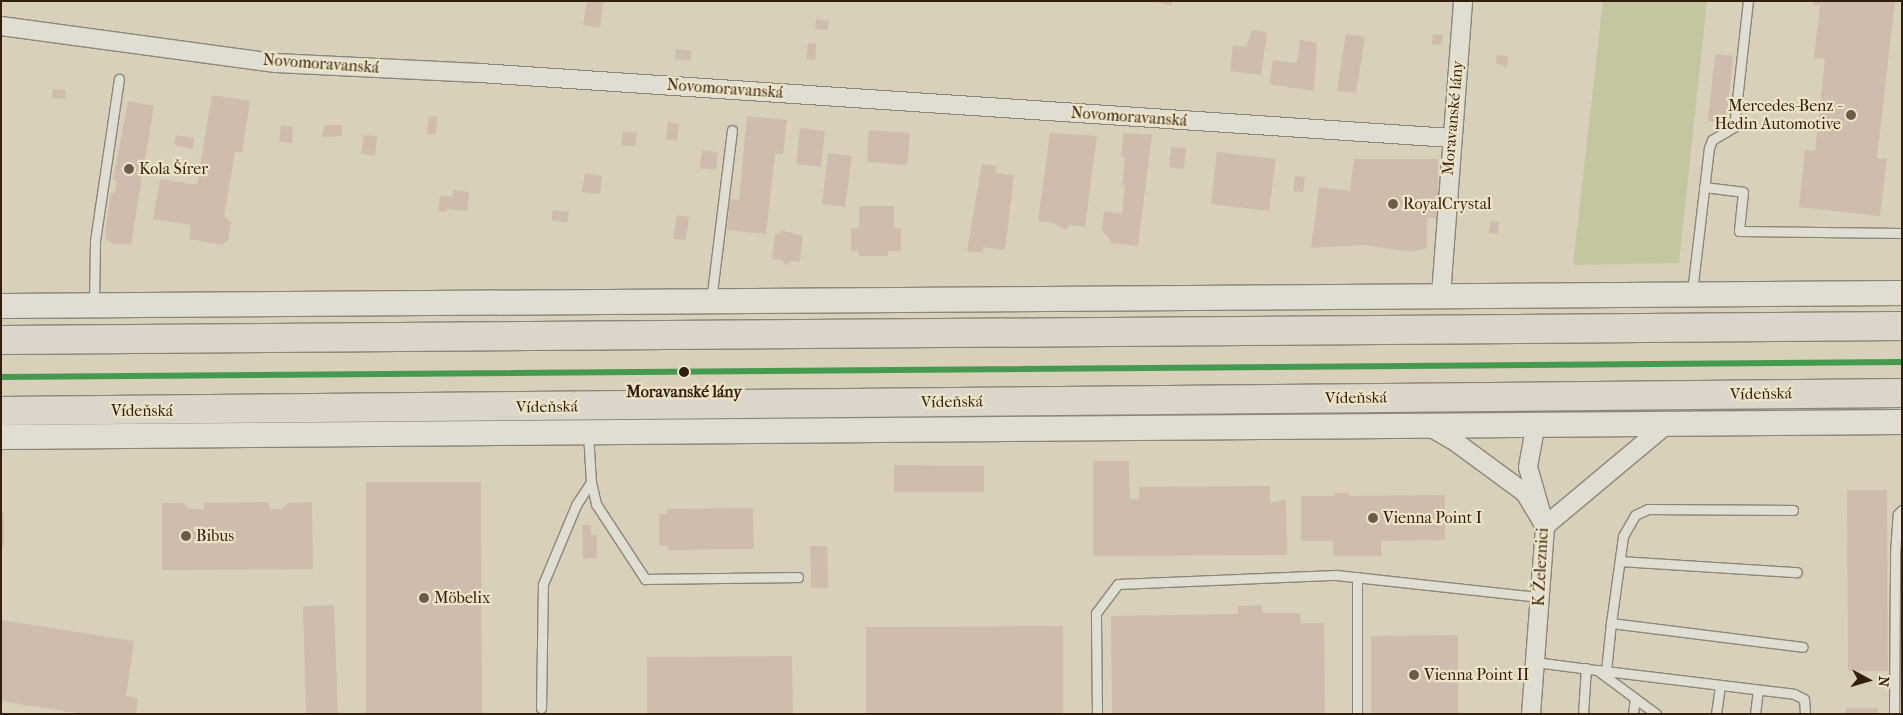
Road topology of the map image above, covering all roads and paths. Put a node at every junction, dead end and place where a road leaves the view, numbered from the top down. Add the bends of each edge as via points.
1 (1463, 1) edge
2 (1748, 1) edge
3 (1, 26) edge
4 (119, 79) dead end
5 (732, 130) dead end
6 (1451, 138) junction
7 (1704, 187) junction
8 (1902, 233) edge
9 (1692, 293) junction
10 (1902, 293) edge
11 (1441, 295) junction
12 (711, 301) junction
13 (94, 305) junction
14 (1, 306) edge
15 (1902, 326) edge
16 (1, 340) edge
17 (1902, 392) edge
18 (1, 411) edge
19 (148, 411) junction
20 (1, 422) edge
21 (1902, 422) edge
22 (1536, 423) junction
23 (1667, 424) junction
24 (1427, 426) junction
25 (588, 433) junction
26 (1, 437) edge
27 (591, 482) junction
28 (1792, 510) dead end
29 (1902, 510) edge
30 (1545, 526) junction
31 (1620, 561) junction
32 (1797, 572) dead end
33 (798, 577) dead end
34 (1357, 577) junction
35 (1540, 597) junction
36 (1611, 624) junction
37 (1802, 647) dead end
38 (1535, 662) junction
39 (1586, 668) junction
40 (1601, 670) junction
41 (1720, 685) junction
42 (1758, 690) junction
43 (1635, 698) junction
44 (541, 708) dead end
45 (1097, 714) edge
46 (1357, 714) edge
47 (1531, 714) edge
48 (1584, 714) edge
49 (1633, 714) edge
50 (1656, 714) edge
51 (1716, 714) edge
52 (1755, 714) edge
53 (1805, 714) edge
54 (1894, 714) edge

1 - 6 street, Moravanské lány
2 - 7 lane via 1734,127 1712,140
3 - 6 street, Novomoravanská via 276,63 500,74
4 - 13 lane via 96,241
5 - 12 lane
6 - 11 street, Moravanské lány
7 - 8 lane via 1743,192 1739,232
7 - 9 lane
9 - 10 street
9 - 11 street
11 - 12 street
12 - 13 street
13 - 14 street
15 - 16 highway
17 - 19 highway, Vídeňská
18 - 19 highway, Vídeňská
19 - 20 highway
21 - 23 street, Vídeňská
22 - 23 street, Vídeňská
22 - 24 street, Vídeňská
22 - 30 street, K Železnici via 1528,467
23 - 30 street
24 - 25 street, Vídeňská
24 - 30 street via 1457,442 1525,493
25 - 26 street, Vídeňská
25 - 27 lane
27 - 33 lane via 596,504 646,579
27 - 44 lane via 576,505 543,584
28 - 31 lane via 1648,509 1635,515 1623,536
29 - 54 lane via 1898,514 1895,553
30 - 35 street, K Železnici
31 - 32 lane
31 - 36 lane
34 - 35 lane
34 - 45 lane via 1336,575 1118,584 1096,613
34 - 46 lane
35 - 38 street, K Železnici
36 - 37 lane
36 - 40 lane
38 - 39 lane
38 - 47 street, K Železnici
39 - 40 lane
39 - 48 lane
40 - 41 lane
40 - 43 lane
41 - 42 lane
41 - 51 lane
42 - 52 lane
42 - 53 lane via 1794,694 1804,699
43 - 49 lane
43 - 50 lane

